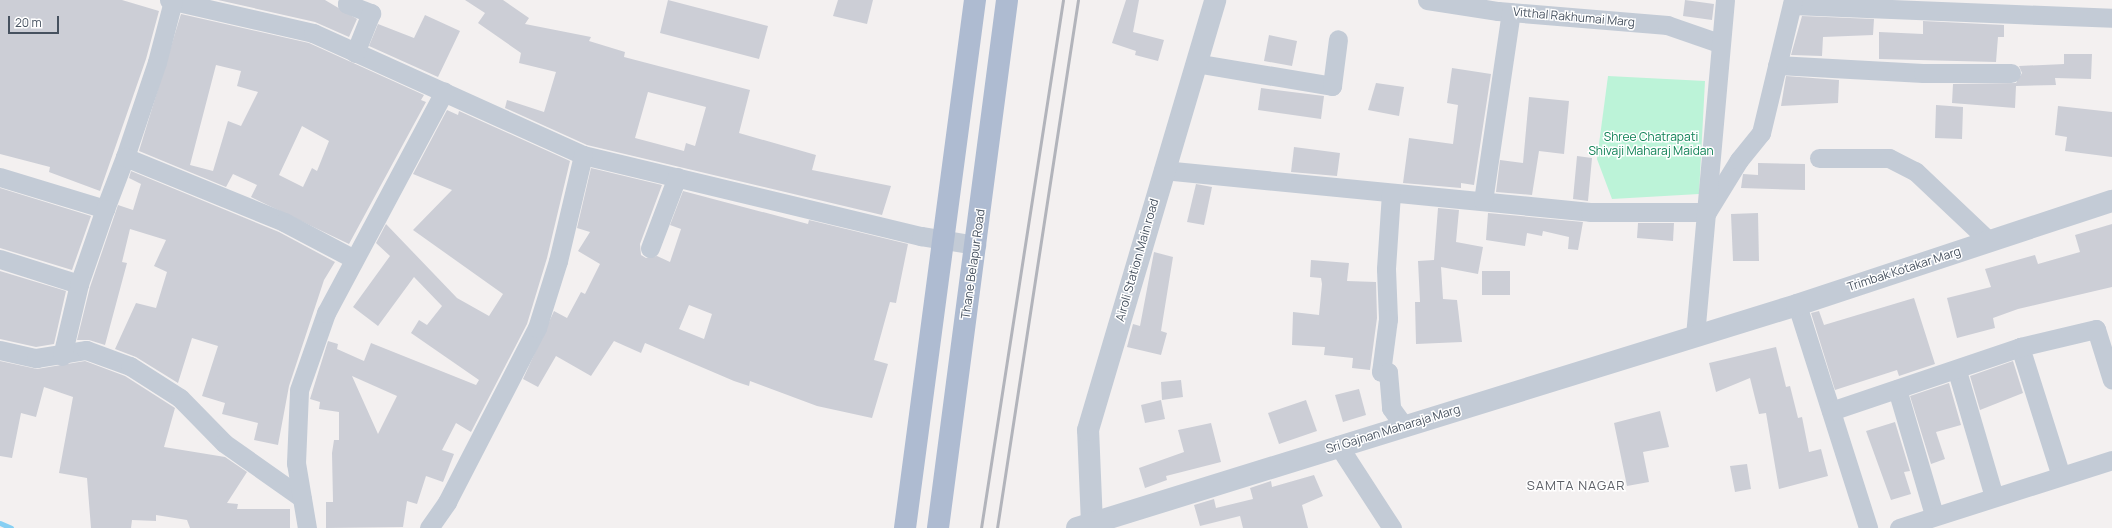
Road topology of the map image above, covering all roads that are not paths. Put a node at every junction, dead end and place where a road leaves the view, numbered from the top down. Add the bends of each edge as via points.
1 (171, 0) edge
2 (348, 0) edge
3 (975, 0) edge
4 (1007, 0) edge
5 (1215, 0) edge
6 (1427, 0) edge
7 (1724, 0) edge
8 (1792, 2) edge
9 (1511, 12) junction
10 (2112, 18) edge
11 (1338, 39) dead end
12 (1719, 43) junction
13 (355, 53) junction
14 (1195, 63) junction
15 (1777, 66) junction
16 (2012, 73) dead end
17 (444, 92) junction
18 (583, 155) junction
19 (124, 157) junction
20 (1819, 158) dead end
21 (1163, 170) junction
22 (0, 177) edge
23 (677, 177) junction
24 (1391, 193) junction
25 (1483, 201) junction
26 (2112, 201) edge
27 (105, 209) junction
28 (1707, 212) junction
29 (944, 240) junction
30 (1989, 241) junction
31 (976, 245) junction
32 (650, 248) dead end
33 (0, 259) edge
34 (354, 259) junction
35 (79, 284) junction
36 (1797, 304) junction
37 (1695, 336) junction
38 (2020, 347) junction
39 (0, 350) edge
40 (62, 356) junction
41 (1957, 371) junction
42 (2112, 380) edge
43 (1897, 390) junction
44 (1831, 411) junction
45 (1404, 426) junction
46 (1338, 445) junction
47 (2112, 460) edge
48 (2061, 476) junction
49 (1994, 497) junction
50 (302, 498) junction
51 (1934, 515) junction
52 (1084, 526) edge
53 (308, 528) edge
54 (429, 528) edge
55 (905, 528) edge
56 (938, 528) edge
57 (1392, 528) edge
58 (1868, 528) edge
59 (1899, 528) edge

1 - 13 street via 313,33
1 - 19 street via 157,62
2 - 13 street via 347,4 370,13
3 - 29 main road
4 - 31 main road, Thane Belapur Road
5 - 14 street, Airoli Station Main road
6 - 9 street, Vitthal Rakhumai Marg
7 - 12 street
8 - 10 street
8 - 15 street
9 - 12 street, Vitthal Rakhumai Marg via 1667,25
9 - 25 street
11 - 14 street via 1332,86
12 - 28 street
13 - 17 street
14 - 21 street, Airoli Station Main road
15 - 16 street via 1923,73
15 - 28 street via 1761,133 1739,160
17 - 18 street
17 - 34 street
18 - 23 street
18 - 54 street via 558,261 537,328 447,502
19 - 27 street
19 - 34 street via 284,222
20 - 30 street via 1861,156 1895,162 1915,171
21 - 24 street
21 - 52 street, Airoli Station Main road via 1088,430
22 - 27 street
23 - 29 street
23 - 32 street
24 - 25 street
24 - 45 street via 1386,269 1388,319 1381,372 1388,372 1391,408
25 - 28 street via 1590,212
26 - 30 street, Trimbak Kotakar Marg
27 - 35 street
28 - 37 street
29 - 31 street
29 - 55 main road
30 - 36 street, Trimbak Kotakar Marg
31 - 56 main road, Thane Belapur Road
33 - 35 street
34 - 50 street via 326,313 299,390 296,463
35 - 40 street
36 - 37 street, Trimbak Kotakar Marg
36 - 44 street
37 - 45 street, Sri Gajnan Maharaja Marg
38 - 41 street
38 - 42 street via 2096,329
38 - 48 street
39 - 40 street via 36,358
40 - 50 street via 86,350 130,366 180,398 224,443
41 - 43 street
41 - 49 street
43 - 44 street
43 - 51 street
44 - 58 street
45 - 46 street, Sri Gajnan Maharaja Marg
46 - 52 street, Sri Gajnan Maharaja Marg
46 - 57 street
47 - 48 street
48 - 49 street
49 - 51 street
50 - 53 street
51 - 59 street

